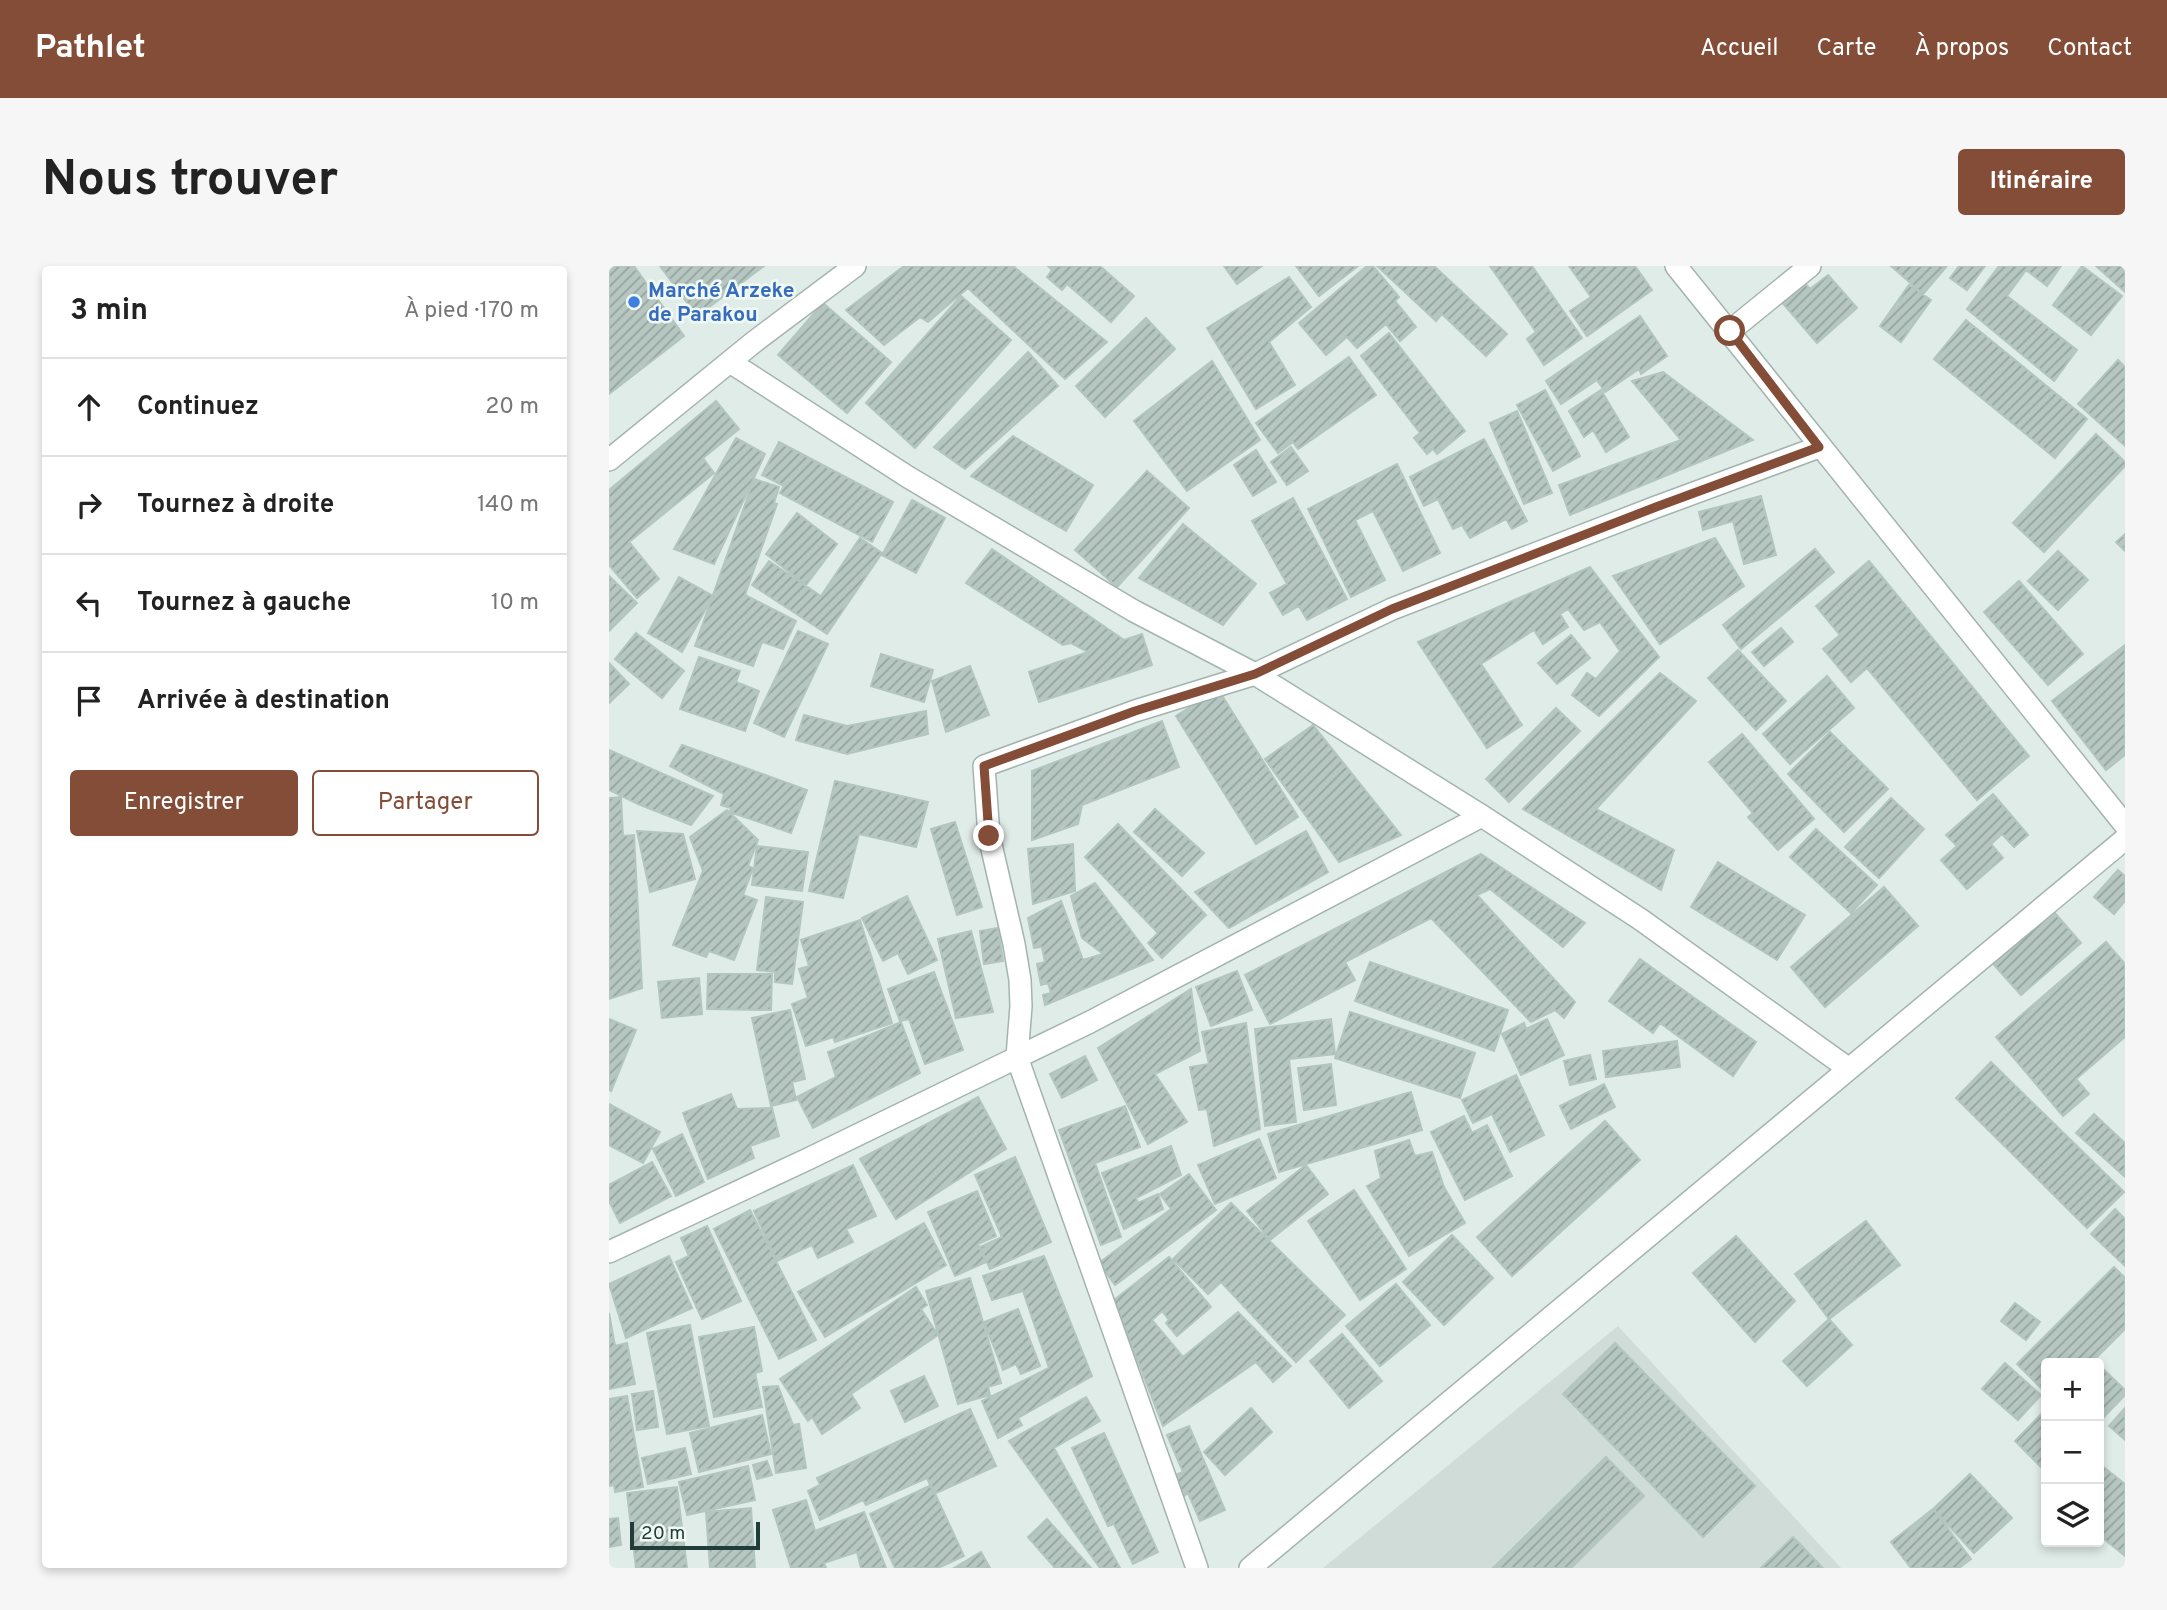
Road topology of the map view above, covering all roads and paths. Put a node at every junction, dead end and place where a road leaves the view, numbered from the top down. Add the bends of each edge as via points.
1 (855, 266) edge
2 (1676, 266) edge
3 (1810, 266) edge
4 (1730, 331) junction
5 (730, 362) junction
6 (1819, 447) junction
7 (609, 460) edge
8 (1255, 674) junction
9 (1482, 816) junction
10 (2125, 825) edge
11 (2125, 839) edge
12 (1017, 1057) junction
13 (1850, 1069) junction
14 (609, 1252) edge
15 (1197, 1568) edge
16 (1250, 1568) edge

1 - 5 street
2 - 4 street
3 - 4 street
4 - 6 street
5 - 7 street
5 - 8 street via 908,477 1134,611
6 - 8 street via 1392,609
6 - 10 street
8 - 9 street
8 - 12 street via 1135,711 984,766 989,836 1020,980
9 - 12 street
9 - 13 street via 1640,919
11 - 13 street
12 - 14 street
12 - 15 street
13 - 16 street

